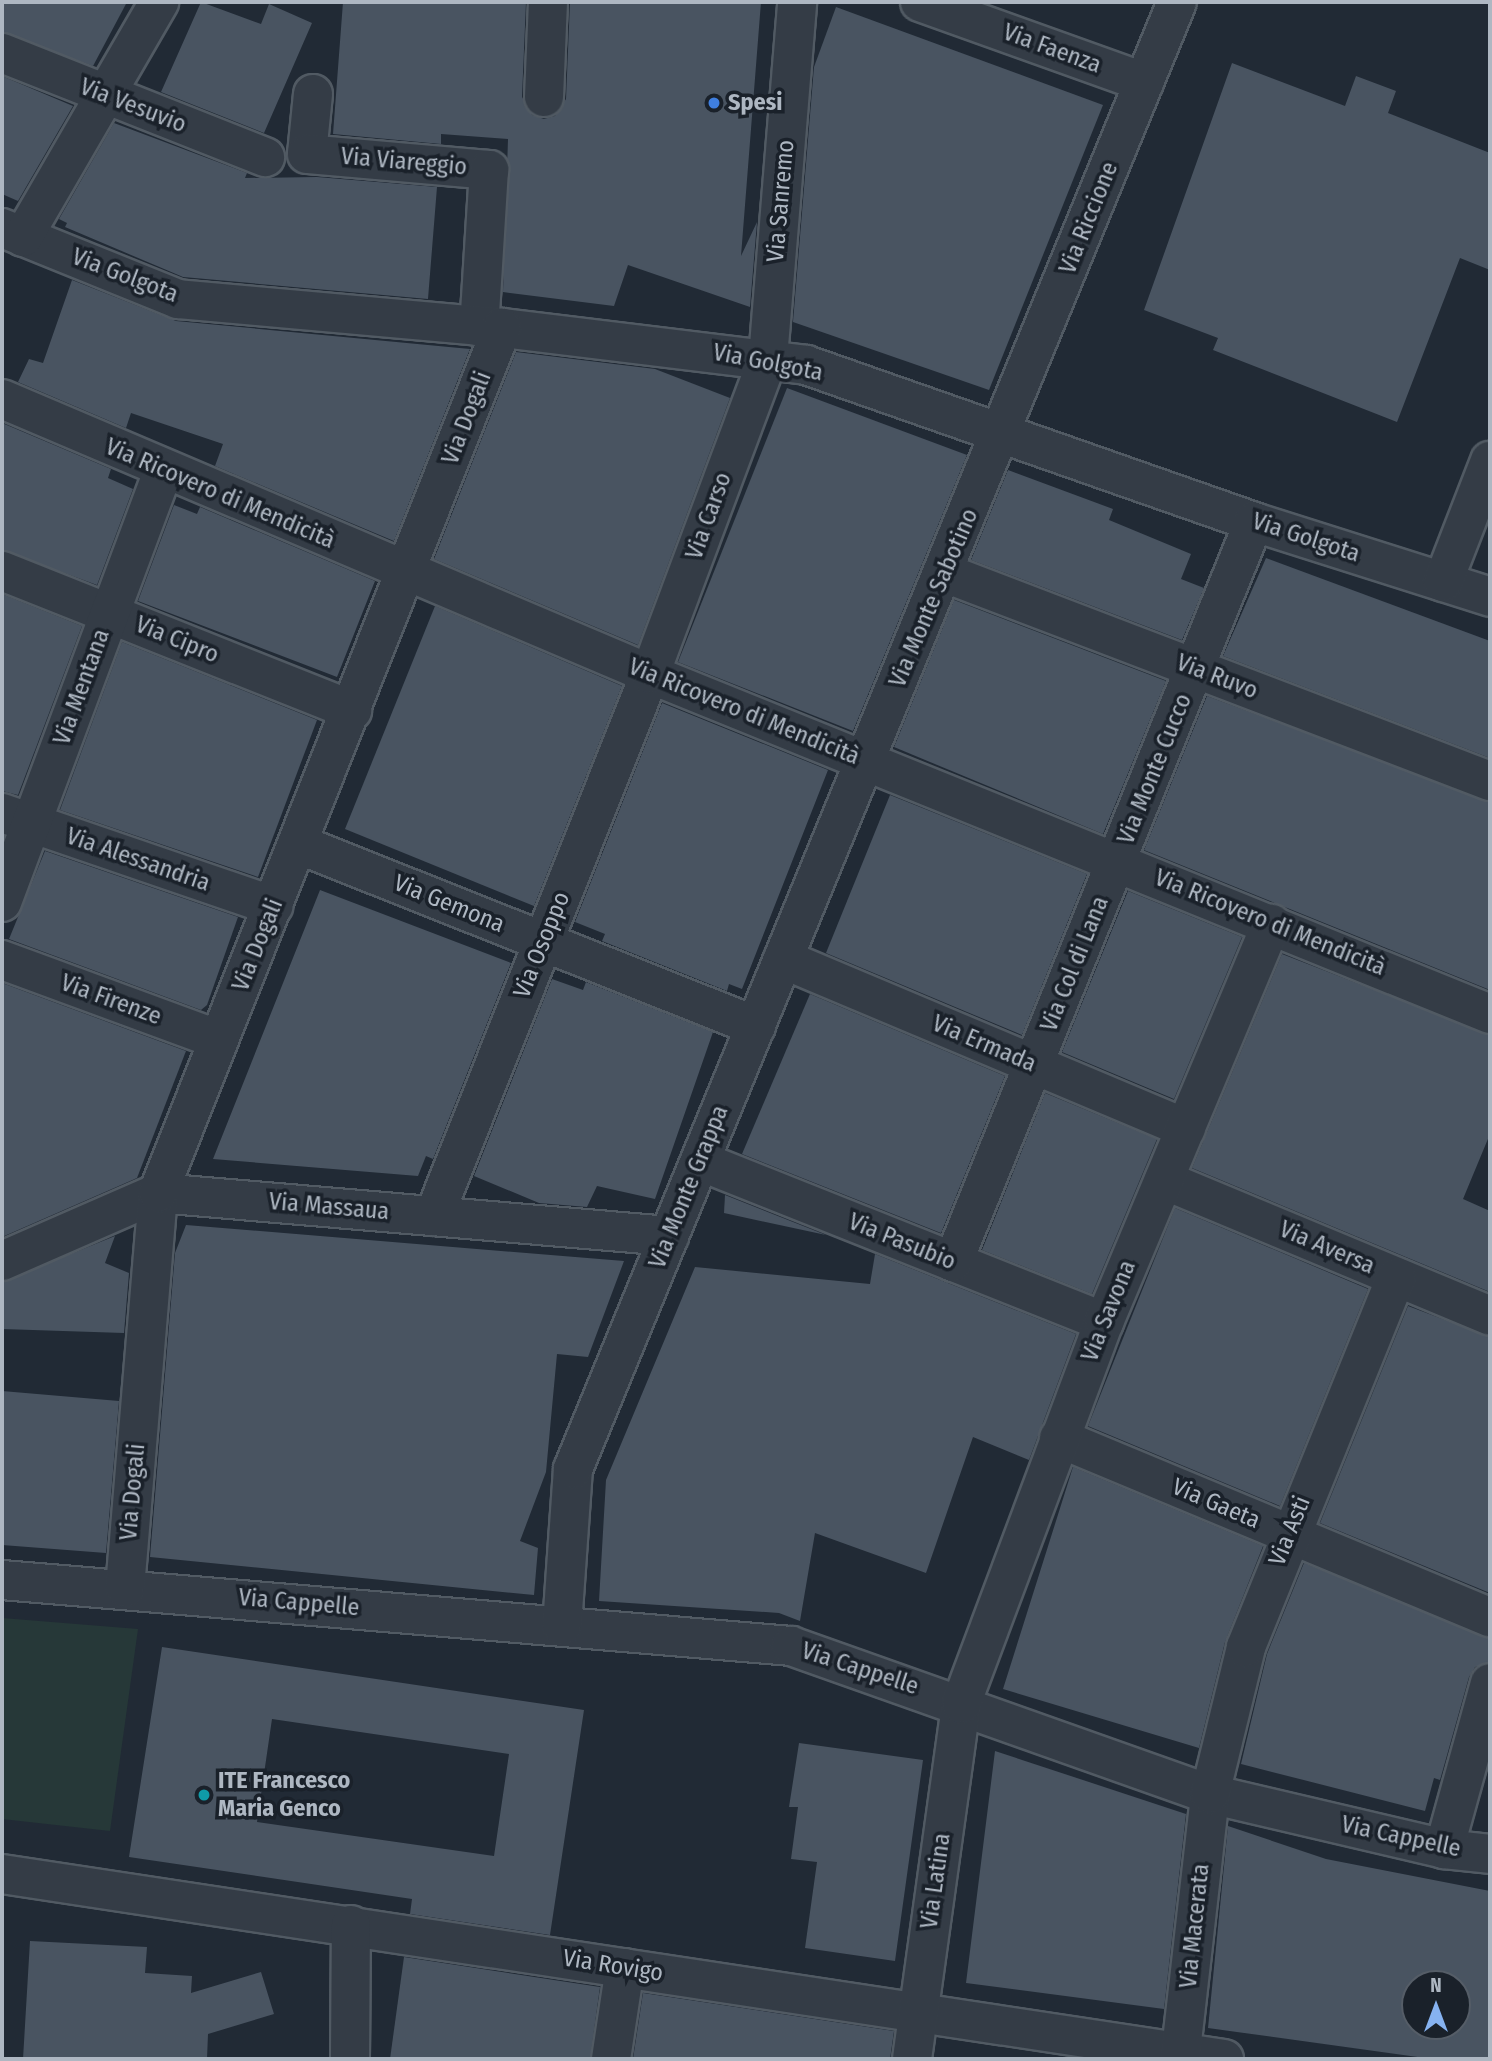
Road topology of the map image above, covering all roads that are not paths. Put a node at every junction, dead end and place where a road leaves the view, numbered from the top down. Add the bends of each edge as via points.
1 (159, 2) edge
2 (548, 2) edge
3 (797, 2) edge
4 (920, 2) edge
5 (1177, 2) edge
6 (2, 53) edge
7 (1144, 82) junction
8 (313, 94) dead end
9 (104, 95) junction
10 (544, 97) dead end
11 (265, 158) dead end
12 (12, 232) edge
13 (491, 328) junction
14 (768, 358) junction
15 (2, 399) edge
16 (1001, 435) junction
17 (1490, 461) edge
18 (163, 471) junction
19 (1254, 522) junction
20 (2, 571) edge
21 (407, 573) junction
22 (945, 573) junction
23 (1443, 582) junction
24 (1490, 597) edge
25 (109, 613) junction
26 (1195, 669) junction
27 (650, 674) junction
28 (352, 710) junction
29 (866, 761) junction
30 (1490, 781) edge
31 (17, 818) edge
32 (298, 844) junction
33 (1118, 861) junction
34 (2, 902) edge
35 (274, 906) junction
36 (1271, 924) junction
37 (543, 942) junction
38 (783, 959) junction
39 (2, 960) edge
40 (1490, 1014) edge
41 (756, 1026) junction
42 (219, 1040) junction
43 (1034, 1066) junction
44 (1186, 1128) junction
45 (700, 1161) junction
46 (1164, 1180) junction
47 (158, 1193) junction
48 (434, 1216) junction
49 (669, 1236) junction
50 (2, 1261) edge
51 (953, 1262) junction
52 (1396, 1277) junction
53 (1490, 1316) edge
54 (1104, 1322) junction
55 (1059, 1437) junction
56 (1289, 1535) junction
57 (2, 1580) edge
58 (125, 1588) junction
59 (1490, 1618) edge
60 (562, 1626) junction
61 (1490, 1683) edge
62 (961, 1704) junction
63 (1210, 1794) junction
64 (1444, 1849) junction
65 (1490, 1854) edge
66 (2, 1874) edge
67 (351, 1924) junction
68 (625, 1968) junction
69 (919, 2010) junction
70 (1181, 2056) edge
71 (350, 2059) edge
72 (611, 2059) edge
73 (912, 2059) edge
74 (1223, 2059) edge

1 - 9 street
2 - 10 street
3 - 14 street, Via Sanremo
4 - 7 street, Via Faenza
5 - 7 street, Via Riccione
6 - 9 street, Via Vesuvio
7 - 16 street, Via Riccione
8 - 13 street, Via Viareggio via 307,154 489,170
9 - 11 street, Via Vesuvio
9 - 12 street
12 - 13 street, Via Golgota via 178,299
13 - 14 street, Via Golgota
13 - 21 street, Via Dogali
14 - 16 street, Via Golgota via 806,365
14 - 27 street, Via Carso
15 - 18 street, Via Ricovero di Mendicità
16 - 19 street, Via Golgota
16 - 22 street, Via Monte Sabotino
17 - 23 street
18 - 21 street, Via Ricovero di Mendicità
18 - 25 street, Via Mentana
19 - 23 street, Via Golgota
19 - 26 street, Via Monte Cucco
20 - 25 street, Via Cipro
21 - 27 street, Via Ricovero di Mendicità
21 - 28 street, Via Dogali
22 - 26 street, Via Ruvo
22 - 29 street, Via Monte Sabotino
23 - 24 street, Via Golgota
25 - 28 street, Via Cipro
25 - 31 street, Via Mentana
26 - 30 street, Via Ruvo
26 - 33 street, Via Monte Cucco
27 - 29 street, Via Ricovero di Mendicità
27 - 37 street, Via Osoppo
28 - 32 street, Via Dogali
29 - 33 street, Via Ricovero di Mendicità
29 - 38 street, Via Monte Grappa
31 - 34 street, Via Mentana
31 - 35 street, Via Alessandria
32 - 35 street, Via Dogali
32 - 37 street, Via Gemona
33 - 36 street, Via Ricovero di Mendicità
33 - 43 street, Via Col di Lana
35 - 42 street, Via Dogali
36 - 40 street, Via Ricovero di Mendicità
36 - 44 street, Via Savona
37 - 41 street, Via Gemona
37 - 48 street, Via Osoppo
38 - 41 street, Via Monte Grappa
38 - 43 street, Via Ermada
39 - 42 street, Via Firenze
41 - 45 street, Via Monte Grappa
42 - 47 street, Via Dogali
43 - 44 street, Via Ermada
43 - 51 street, Via Col di Lana
44 - 46 street, Via Savona
45 - 49 street, Via Monte Grappa
45 - 51 street, Via Pasubio
46 - 52 street, Via Aversa
46 - 54 street, Via Savona
47 - 48 street, Via Massaua
47 - 50 street, Via Massaua
47 - 58 street, Via Dogali
48 - 49 street, Via Massaua
49 - 60 street, Via Monte Grappa via 573,1469
51 - 54 street, Via Pasubio
52 - 53 street, Via Aversa
52 - 56 street, Via Asti
54 - 55 street, Via Savona
55 - 56 street, Via Gaeta
55 - 62 street, Via Savona
56 - 59 street, Via Gaeta
56 - 63 street, Via Asti via 1246,1647
57 - 58 street, Via Cappelle
58 - 60 street, Via Cappelle
60 - 62 street, Via Cappelle via 791,1646
61 - 64 street
62 - 63 street, Via Cappelle
62 - 69 street, Via Latina
63 - 64 street, Via Cappelle
63 - 70 street, Via Macerata
64 - 65 street, Via Cappelle
66 - 67 street, Via Rovigo
67 - 68 street, Via Rovigo
67 - 71 street
68 - 69 street, Via Rovigo
68 - 72 street
69 - 70 street, Via Rovigo
69 - 73 street, Via Latina
70 - 74 street, Via Rovigo

